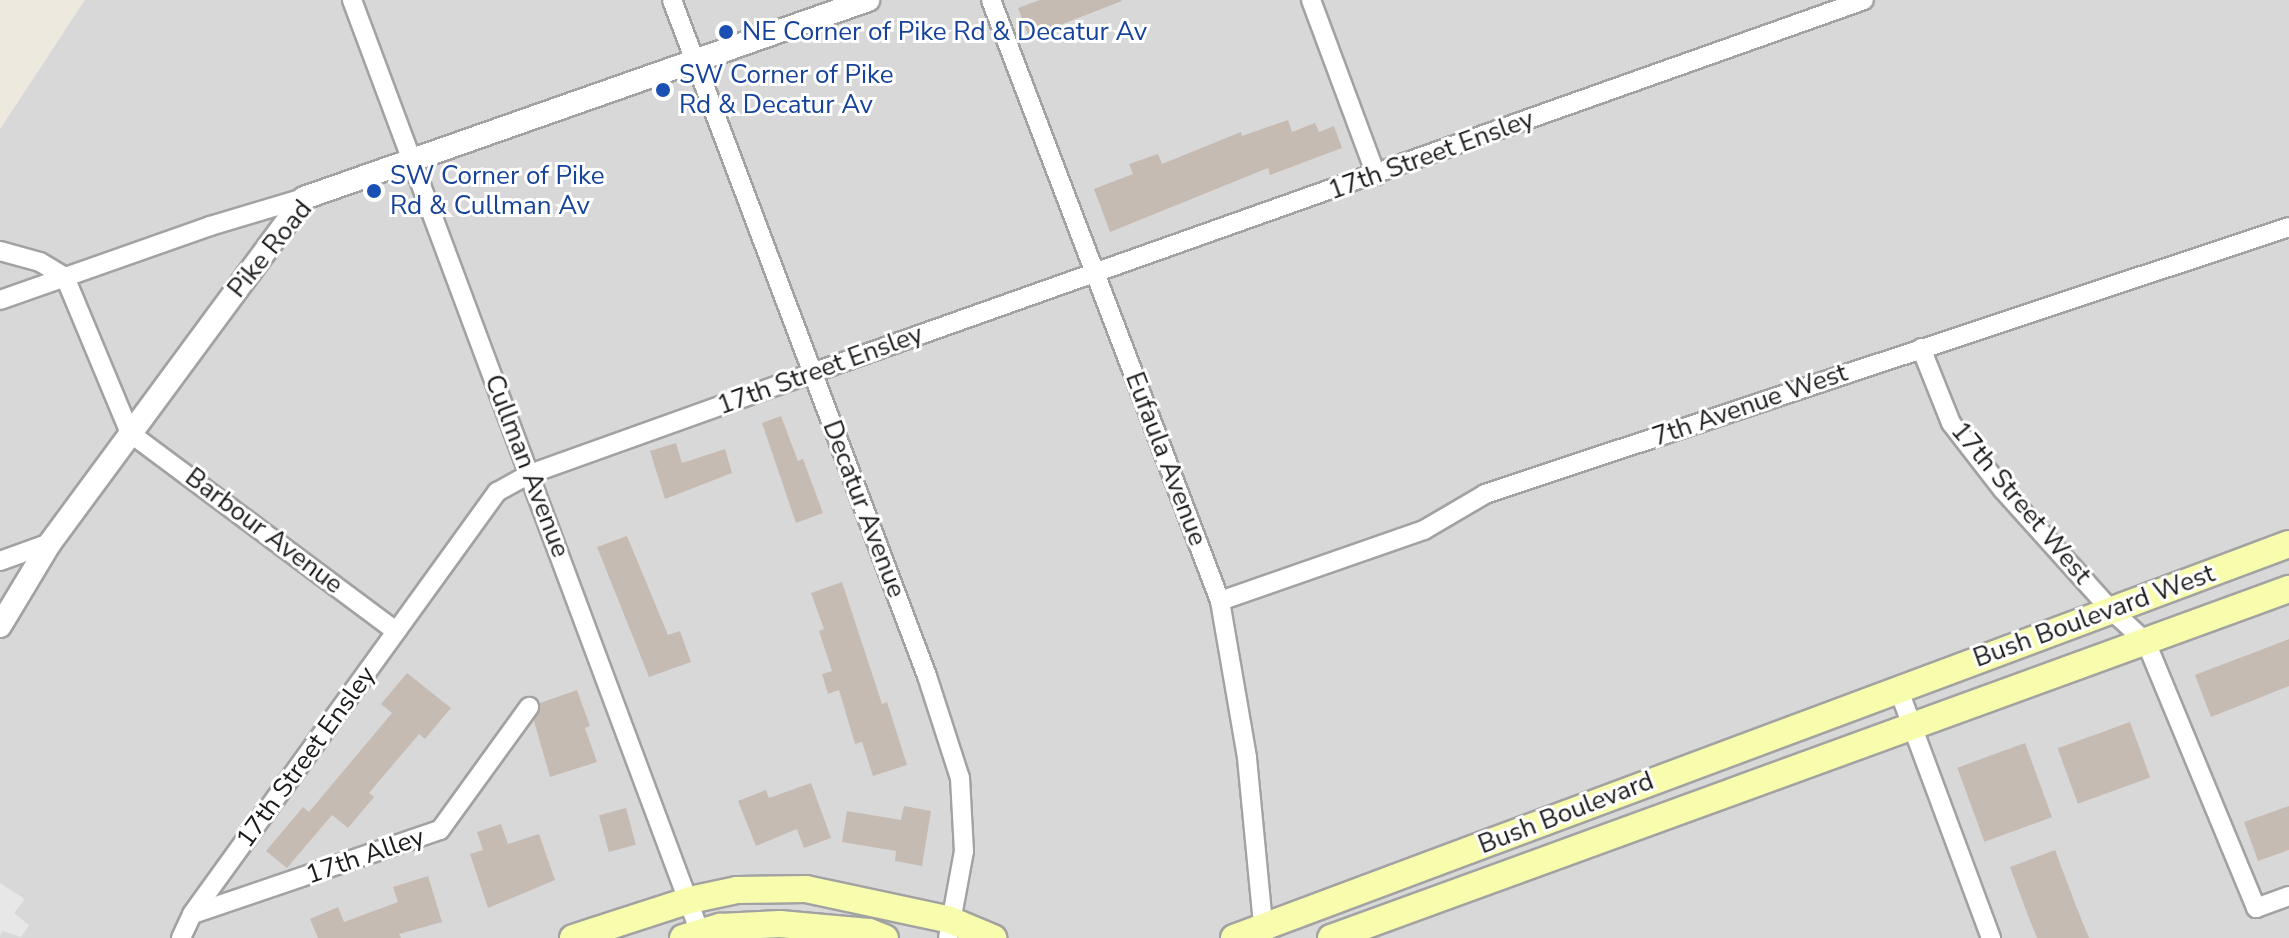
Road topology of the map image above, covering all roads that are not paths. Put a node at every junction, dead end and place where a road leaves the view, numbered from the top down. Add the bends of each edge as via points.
1 (352, 0) edge
2 (672, 0) edge
3 (868, 0) edge
4 (991, 0) edge
5 (1311, 0) edge
6 (1864, 0) edge
7 (695, 61) junction
8 (412, 160) junction
9 (1376, 175) junction
10 (304, 198) junction
11 (2289, 227) edge
12 (0, 251) edge
13 (1095, 273) junction
14 (65, 277) junction
15 (0, 300) edge
16 (1921, 348) junction
17 (812, 373) junction
18 (130, 433) junction
19 (530, 474) junction
20 (50, 543) junction
21 (2289, 544) edge
22 (0, 561) edge
23 (2289, 589) edge
24 (1220, 601) junction
25 (2110, 609) junction
26 (0, 626) edge
27 (396, 631) junction
28 (2146, 642) junction
29 (1898, 688) junction
30 (529, 707) dead end
31 (1913, 727) junction
32 (2289, 896) edge
33 (690, 900) junction
34 (192, 914) junction
35 (949, 929) edge
36 (1264, 933) edge
37 (691, 936) edge
38 (181, 938) edge
39 (573, 938) edge
40 (885, 938) edge
41 (993, 938) edge
42 (1234, 938) edge
43 (1331, 938) edge
44 (1991, 938) edge

1 - 8 street, Cullman Avenue
2 - 7 street, Decatur Avenue
3 - 7 street, Pike Road
4 - 13 street, Eufaula Avenue
5 - 9 street
6 - 9 street, 17th Street Ensley
7 - 8 street, Pike Road
7 - 17 street, Decatur Avenue
8 - 10 street, Pike Road
8 - 19 street, Cullman Avenue
9 - 13 street, 17th Street Ensley
10 - 14 street
10 - 18 street, Pike Road
11 - 16 street, 7th Avenue West
12 - 14 street via 40,262
13 - 17 street, 17th Street Ensley
13 - 24 street, Eufaula Avenue
14 - 15 street
14 - 18 street
16 - 24 street, 7th Avenue West via 1485,494 1424,530
16 - 25 street, 17th Street West via 1951,423 2003,490
17 - 19 street, 17th Street Ensley
17 - 35 street, Decatur Avenue via 927,676 960,778 964,851
18 - 20 street, Pike Road
18 - 27 street, Barbour Avenue
19 - 27 street, 17th Street Ensley via 497,492
19 - 33 street, Cullman Avenue
20 - 22 street
20 - 26 street, Pike Road
21 - 25 main road, Bush Boulevard West
23 - 28 main road, Bush Boulevard West
24 - 36 street, Eufaula Avenue via 1247,758
25 - 28 street, 17th Street West
25 - 29 main road, Bush Boulevard West
27 - 34 street, 17th Street Ensley
28 - 31 main road, Bush Boulevard West
28 - 32 street, 17th Street West via 2256,908
29 - 31 street
29 - 36 main road, Bush Boulevard
30 - 34 street, 17th Alley via 440,830
31 - 43 main road, Bush Boulevard
31 - 44 street
33 - 35 main road via 737,890 806,889
33 - 37 street, Cullman Avenue
33 - 39 main road
34 - 38 street, 17th Street Ensley
35 - 41 main road
36 - 42 main road, Bush Boulevard
37 - 40 main road via 720,927 780,924

